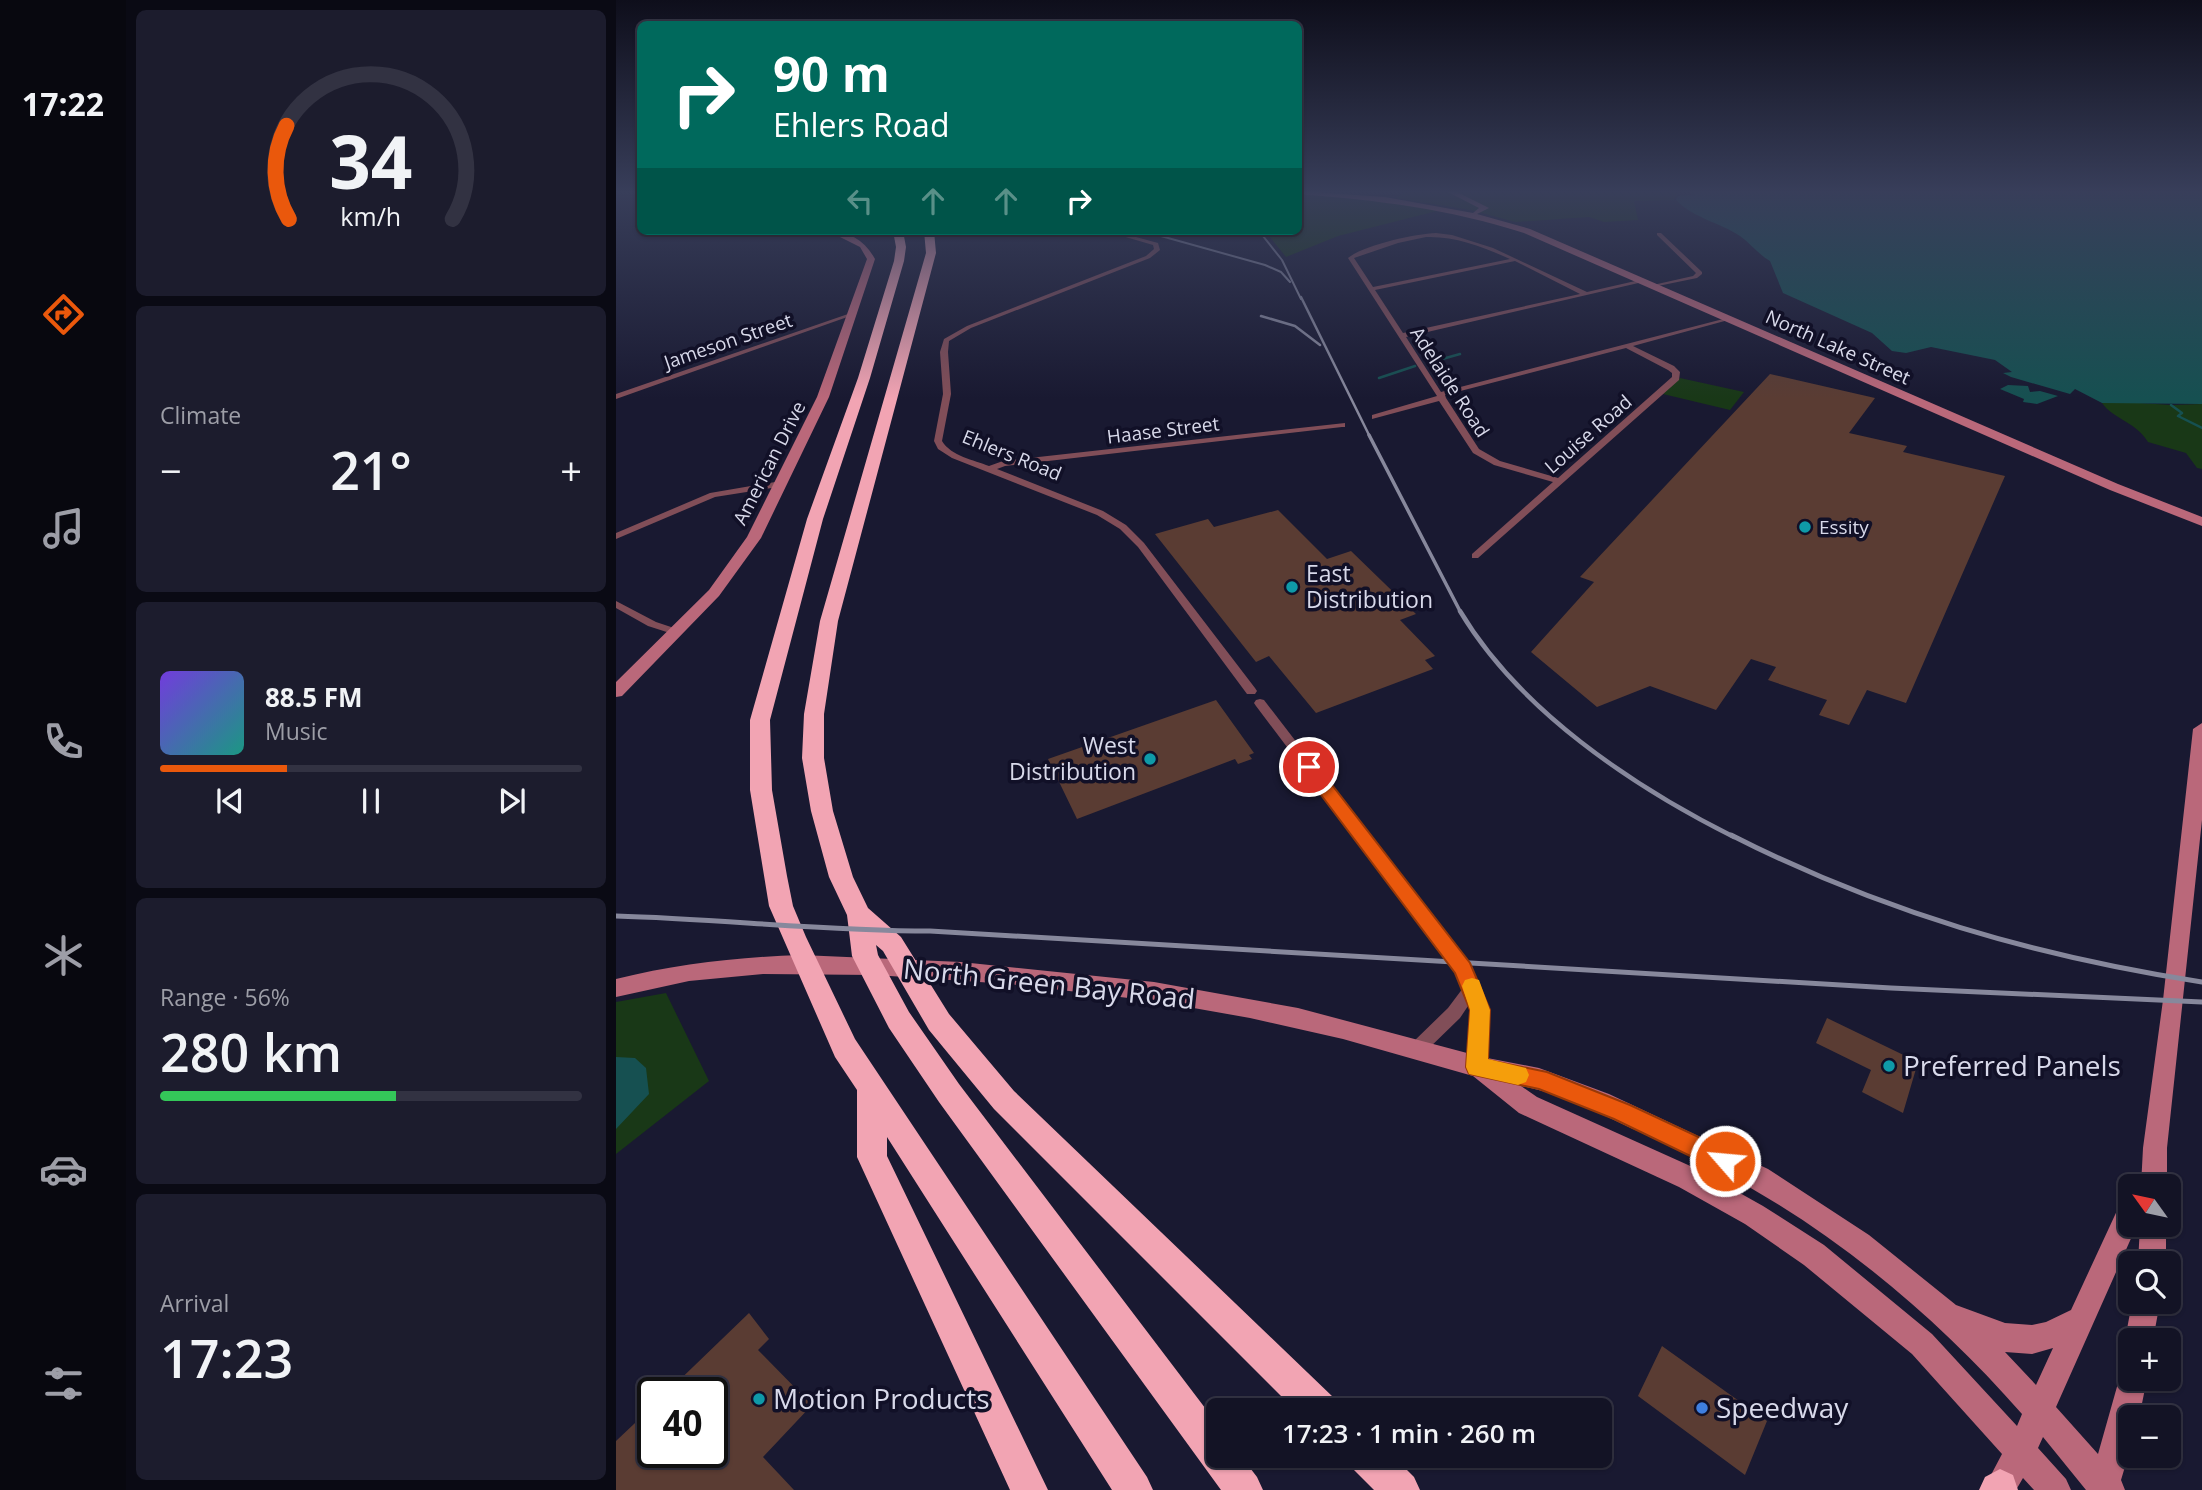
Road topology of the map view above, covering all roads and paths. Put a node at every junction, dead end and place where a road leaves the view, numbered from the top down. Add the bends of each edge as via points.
1 (870, 261) edge
2 (898, 261) edge
3 (929, 261) edge
4 (1139, 261) edge
5 (1351, 261) edge
6 (1510, 261) edge
7 (1514, 261) edge
8 (1595, 261) edge
9 (1687, 261) edge
10 (1649, 284) junction
11 (1371, 289) junction
12 (1586, 294) junction
13 (850, 316) junction
14 (1729, 319) junction
15 (1401, 336) junction
16 (1626, 345) junction
17 (1442, 395) junction
18 (616, 397) edge
19 (1375, 417) dead end
20 (1342, 425) dead end
21 (988, 470) junction
22 (1559, 481) junction
23 (781, 484) junction
24 (2202, 522) edge
25 (616, 536) edge
26 (1475, 556) dead end
27 (616, 604) edge
28 (676, 632) junction
29 (616, 692) edge
30 (2202, 729) edge
31 (859, 915) junction
32 (1472, 987) junction
33 (616, 988) edge
34 (1417, 1049) junction
35 (1476, 1067) junction
36 (871, 1089) junction
37 (2155, 1147) junction
38 (2144, 1174) edge
39 (2154, 1174) edge
40 (2118, 1237) edge
41 (1944, 1314) junction
42 (2080, 1320) junction
43 (2129, 1391) edge
44 (1308, 1398) edge
45 (2039, 1409) junction
46 (1206, 1440) edge
47 (2021, 1451) junction
48 (1227, 1468) edge
49 (1378, 1468) edge
50 (2105, 1488) edge
51 (1999, 1489) edge
52 (1029, 1490) edge
53 (1135, 1490) edge
54 (1244, 1490) edge
55 (1401, 1490) edge
56 (2055, 1490) edge

1 - 13 street, American Drive
2 - 36 highway via 815,519 760,720 761,790 781,906 845,1048
3 - 31 highway via 829,621 814,714 813,758 822,811 841,877
4 - 21 street, Ehlers Road via 961,330 944,344 947,394 938,441 948,453
5 - 11 street, Adelaide Road
6 - 11 street
7 - 12 street
8 - 10 street, North Lake Street
9 - 10 street via 1700,273 1695,277
10 - 12 street
10 - 14 street, North Lake Street
11 - 15 street, Adelaide Road
12 - 15 street
13 - 18 street, Jameson Street
13 - 23 street, American Drive via 823,397
14 - 16 street
14 - 24 street, North Lake Street
15 - 17 street, Adelaide Road
16 - 17 street
16 - 22 street, Louise Road via 1671,368 1676,378
17 - 19 street
17 - 22 street, Adelaide Road via 1481,456
20 - 21 street, Haase Street via 1003,464
21 - 32 street, Ehlers Road via 1092,509 1123,527 1141,545 1459,962
22 - 26 street, Louise Road
23 - 25 street via 713,495
23 - 28 street, American Drive via 738,562
27 - 28 street
28 - 29 street, American Drive
30 - 37 street
31 - 44 highway via 892,944 939,1022 1004,1100
31 - 46 highway via 865,956 899,1020
32 - 34 street via 1454,1013
32 - 35 street, Ehlers Road via 1480,1010
33 - 34 street, North Green Bay Road via 744,966 838,964 975,971 1224,1003
34 - 35 street, North Green Bay Road
35 - 41 street, North Green Bay Road via 1540,1079 1622,1112 1768,1183 1884,1264
35 - 47 street, North Green Bay Road via 1528,1105 1688,1178 1814,1255 1923,1344
36 - 52 highway via 872,1157
36 - 53 highway
37 - 38 street
37 - 39 street
40 - 42 street
41 - 42 street via 2012,1340 2034,1341 2055,1336
41 - 45 street, North Green Bay Road
42 - 45 street
43 - 50 street
45 - 47 street
45 - 50 street, North Green Bay Road
47 - 51 street
47 - 56 street, North Green Bay Road
48 - 54 highway
49 - 55 highway

